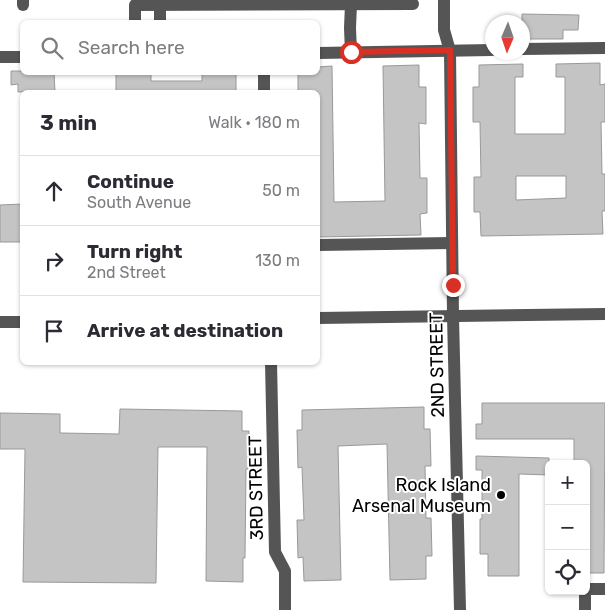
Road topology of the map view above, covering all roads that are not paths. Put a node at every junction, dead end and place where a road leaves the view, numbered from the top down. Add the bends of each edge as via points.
1 (444, 0) edge
2 (160, 2) edge
3 (351, 4) junction
4 (413, 4) dead end
5 (135, 20) edge
6 (160, 20) edge
7 (605, 48) edge
8 (530, 49) edge
9 (450, 50) junction
10 (485, 50) edge
11 (351, 52) junction
12 (320, 53) edge
13 (20, 56) edge
14 (0, 57) edge
15 (264, 75) edge
16 (264, 90) edge
17 (452, 243) junction
18 (320, 245) edge
19 (605, 314) edge
20 (453, 316) junction
21 (320, 318) edge
22 (0, 322) edge
23 (20, 322) edge
24 (271, 365) edge
25 (605, 588) edge
26 (590, 590) edge
27 (586, 595) edge
28 (285, 610) edge
29 (460, 610) edge
30 (585, 610) edge

1 - 9 street, 2ND STREET via 444,30
2 - 3 street
2 - 5 street via 135,5
2 - 6 street
3 - 4 street
3 - 11 street
7 - 8 street
9 - 10 street
9 - 11 street
9 - 17 street, 2ND STREET
11 - 12 street
13 - 14 street
15 - 16 street
17 - 18 street
17 - 20 street, 2ND STREET
19 - 20 street
20 - 21 street
20 - 29 street, 2ND STREET
22 - 23 street
24 - 28 street, 3RD STREET via 275,552 285,571
25 - 26 street
27 - 30 street

